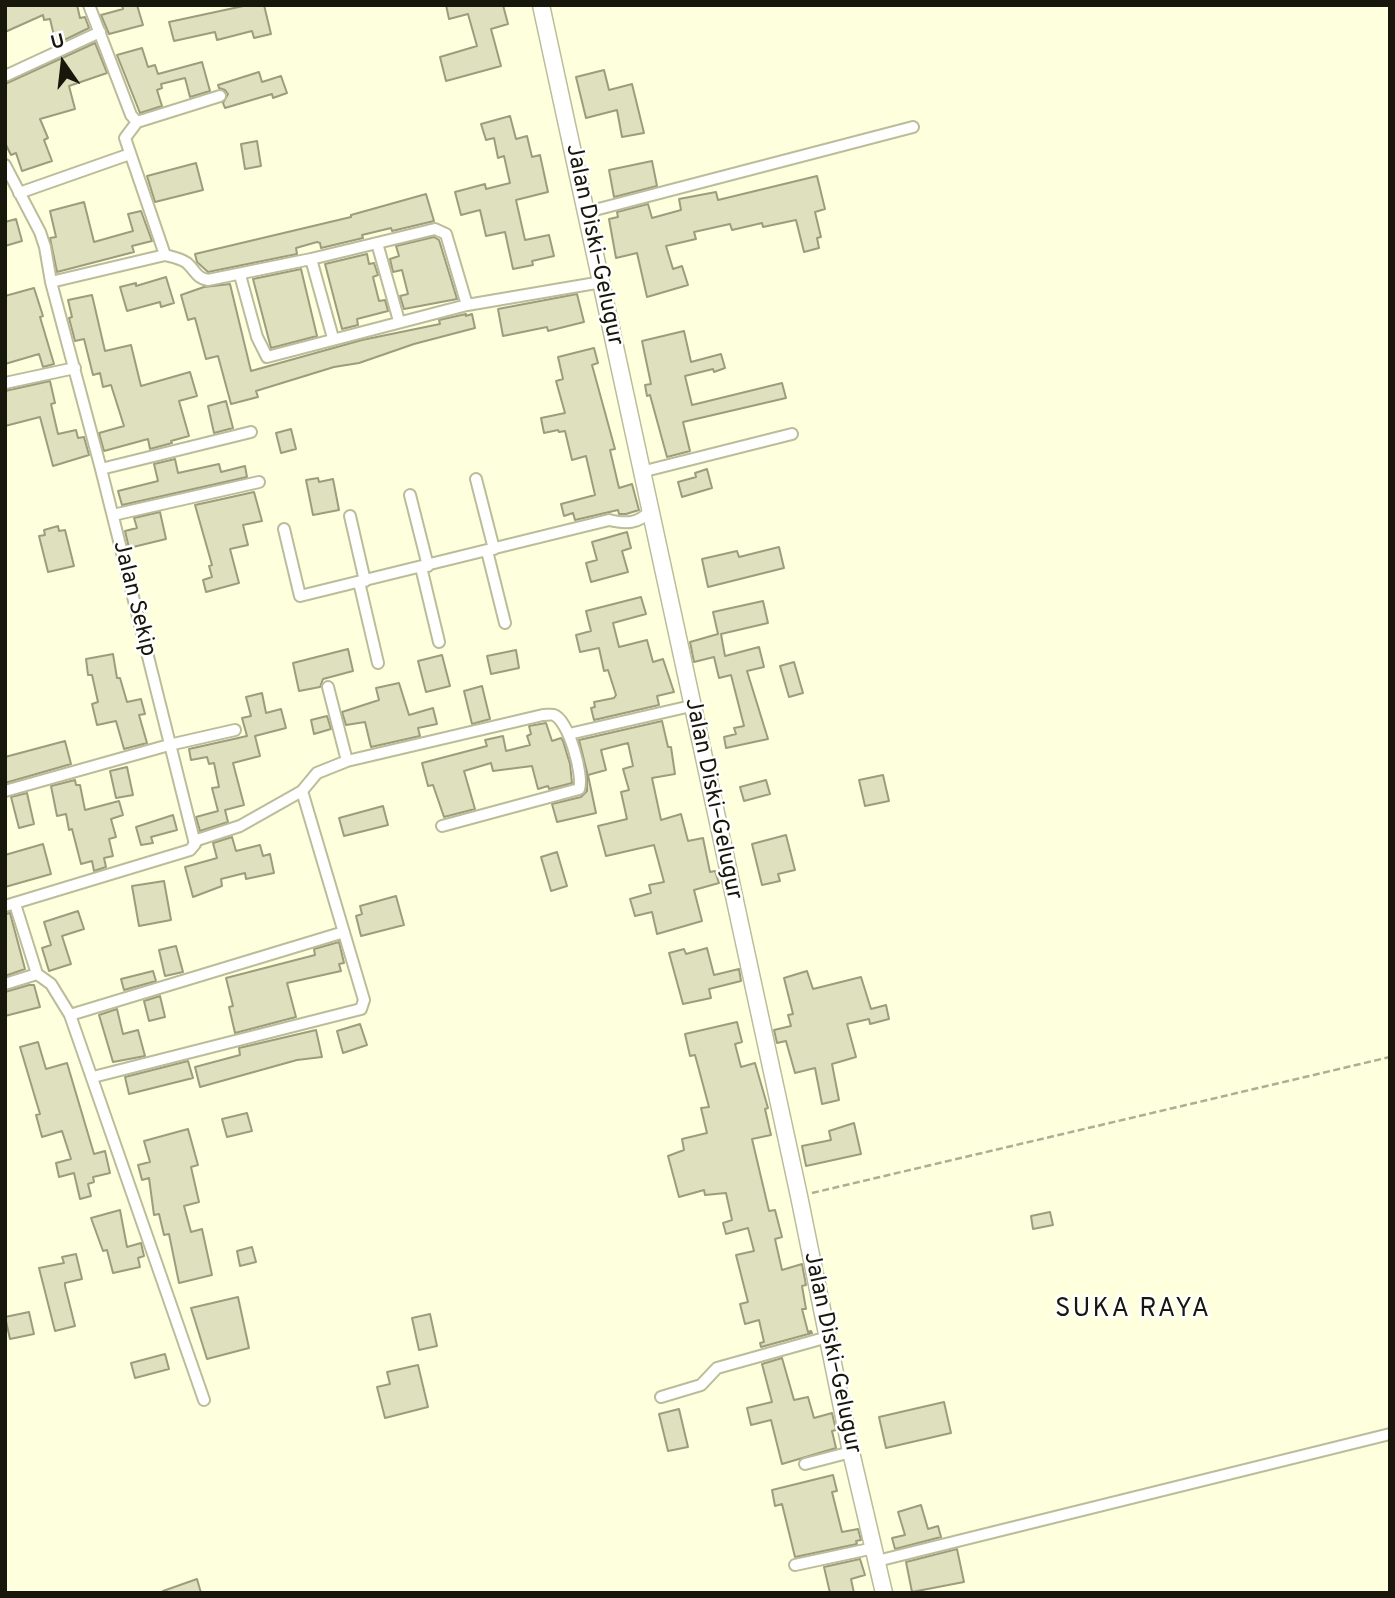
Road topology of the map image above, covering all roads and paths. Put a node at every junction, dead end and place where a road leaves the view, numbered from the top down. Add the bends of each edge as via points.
1 (89, 5) edge
2 (541, 5) edge
3 (100, 32) junction
4 (5, 76) edge
5 (220, 96) dead end
6 (137, 122) junction
7 (913, 127) dead end
8 (130, 155) junction
9 (5, 165) edge
10 (19, 193) junction
11 (587, 212) junction
12 (377, 243) junction
13 (165, 255) junction
14 (311, 259) junction
15 (240, 275) junction
16 (51, 282) junction
17 (602, 282) junction
18 (467, 305) junction
19 (399, 321) junction
20 (333, 338) junction
21 (75, 368) junction
22 (5, 383) edge
23 (251, 432) dead end
24 (792, 434) dead end
25 (101, 469) junction
26 (641, 472) junction
27 (476, 479) dead end
28 (259, 482) dead end
29 (410, 495) dead end
30 (650, 511) junction
31 (113, 515) junction
32 (350, 516) dead end
33 (284, 529) dead end
34 (490, 550) junction
35 (424, 567) junction
36 (362, 582) junction
37 (505, 623) dead end
38 (439, 642) dead end
39 (378, 663) dead end
40 (328, 687) dead end
41 (691, 706) junction
42 (235, 730) dead end
43 (569, 734) junction
44 (169, 745) junction
45 (348, 761) junction
46 (5, 791) edge
47 (302, 791) junction
48 (442, 826) dead end
49 (194, 841) junction
50 (10, 905) edge
51 (344, 932) junction
52 (37, 974) junction
53 (5, 984) edge
54 (70, 1015) junction
55 (1390, 1057) edge
56 (93, 1077) junction
57 (799, 1196) junction
58 (828, 1337) junction
59 (661, 1397) dead end
60 (204, 1400) dead end
61 (1390, 1434) edge
62 (851, 1452) junction
63 (805, 1464) dead end
64 (876, 1554) junction
65 (796, 1565) dead end
66 (884, 1593) edge

1 - 3 street
2 - 11 main road, Jalan Diski–Gelugur
3 - 4 street
3 - 6 street
5 - 6 street
6 - 8 street via 125,138
7 - 11 street
8 - 10 street
8 - 13 street
9 - 10 street, Jalan Sekip
10 - 16 street, Jalan Sekip via 42,240
11 - 17 main road, Jalan Diski–Gelugur
12 - 14 street
12 - 18 street via 432,229 446,234
12 - 19 street
13 - 15 street via 185,262 203,279
13 - 16 street
14 - 15 street
14 - 20 street
15 - 20 street via 267,357
16 - 21 street, Jalan Sekip
17 - 18 street
17 - 26 main road, Jalan Diski–Gelugur
18 - 19 street
19 - 20 street
21 - 22 street
21 - 25 street, Jalan Sekip
23 - 25 street
24 - 26 street
25 - 31 street, Jalan Sekip
26 - 30 main road, Jalan Diski–Gelugur
27 - 34 street
28 - 31 street
29 - 35 street
30 - 34 street via 642,520 625,524 609,520
30 - 41 main road, Jalan Diski–Gelugur
31 - 44 street, Jalan Sekip
32 - 36 street
33 - 36 street via 300,596
34 - 35 street
34 - 37 street
35 - 36 street
35 - 38 street
36 - 39 street
40 - 45 street
41 - 43 street
41 - 57 main road, Jalan Diski–Gelugur
42 - 44 street
43 - 45 street via 558,717 543,715
43 - 48 street via 579,789
44 - 46 street
44 - 49 street, Jalan Sekip
45 - 47 street via 317,773
47 - 49 street via 240,826
47 - 51 street
49 - 50 street via 190,850
50 - 52 street
51 - 54 street
51 - 56 street via 364,1000 361,1009
52 - 53 street
52 - 54 street via 51,985
54 - 56 street
55 - 57 path
56 - 60 street
57 - 58 main road, Jalan Diski–Gelugur
58 - 59 street via 717,1368 701,1385
58 - 62 main road, Jalan Diski–Gelugur
61 - 64 street
62 - 63 street
62 - 64 main road, Jalan Diski–Gelugur
64 - 65 street
64 - 66 main road, Jalan Diski–Gelugur

